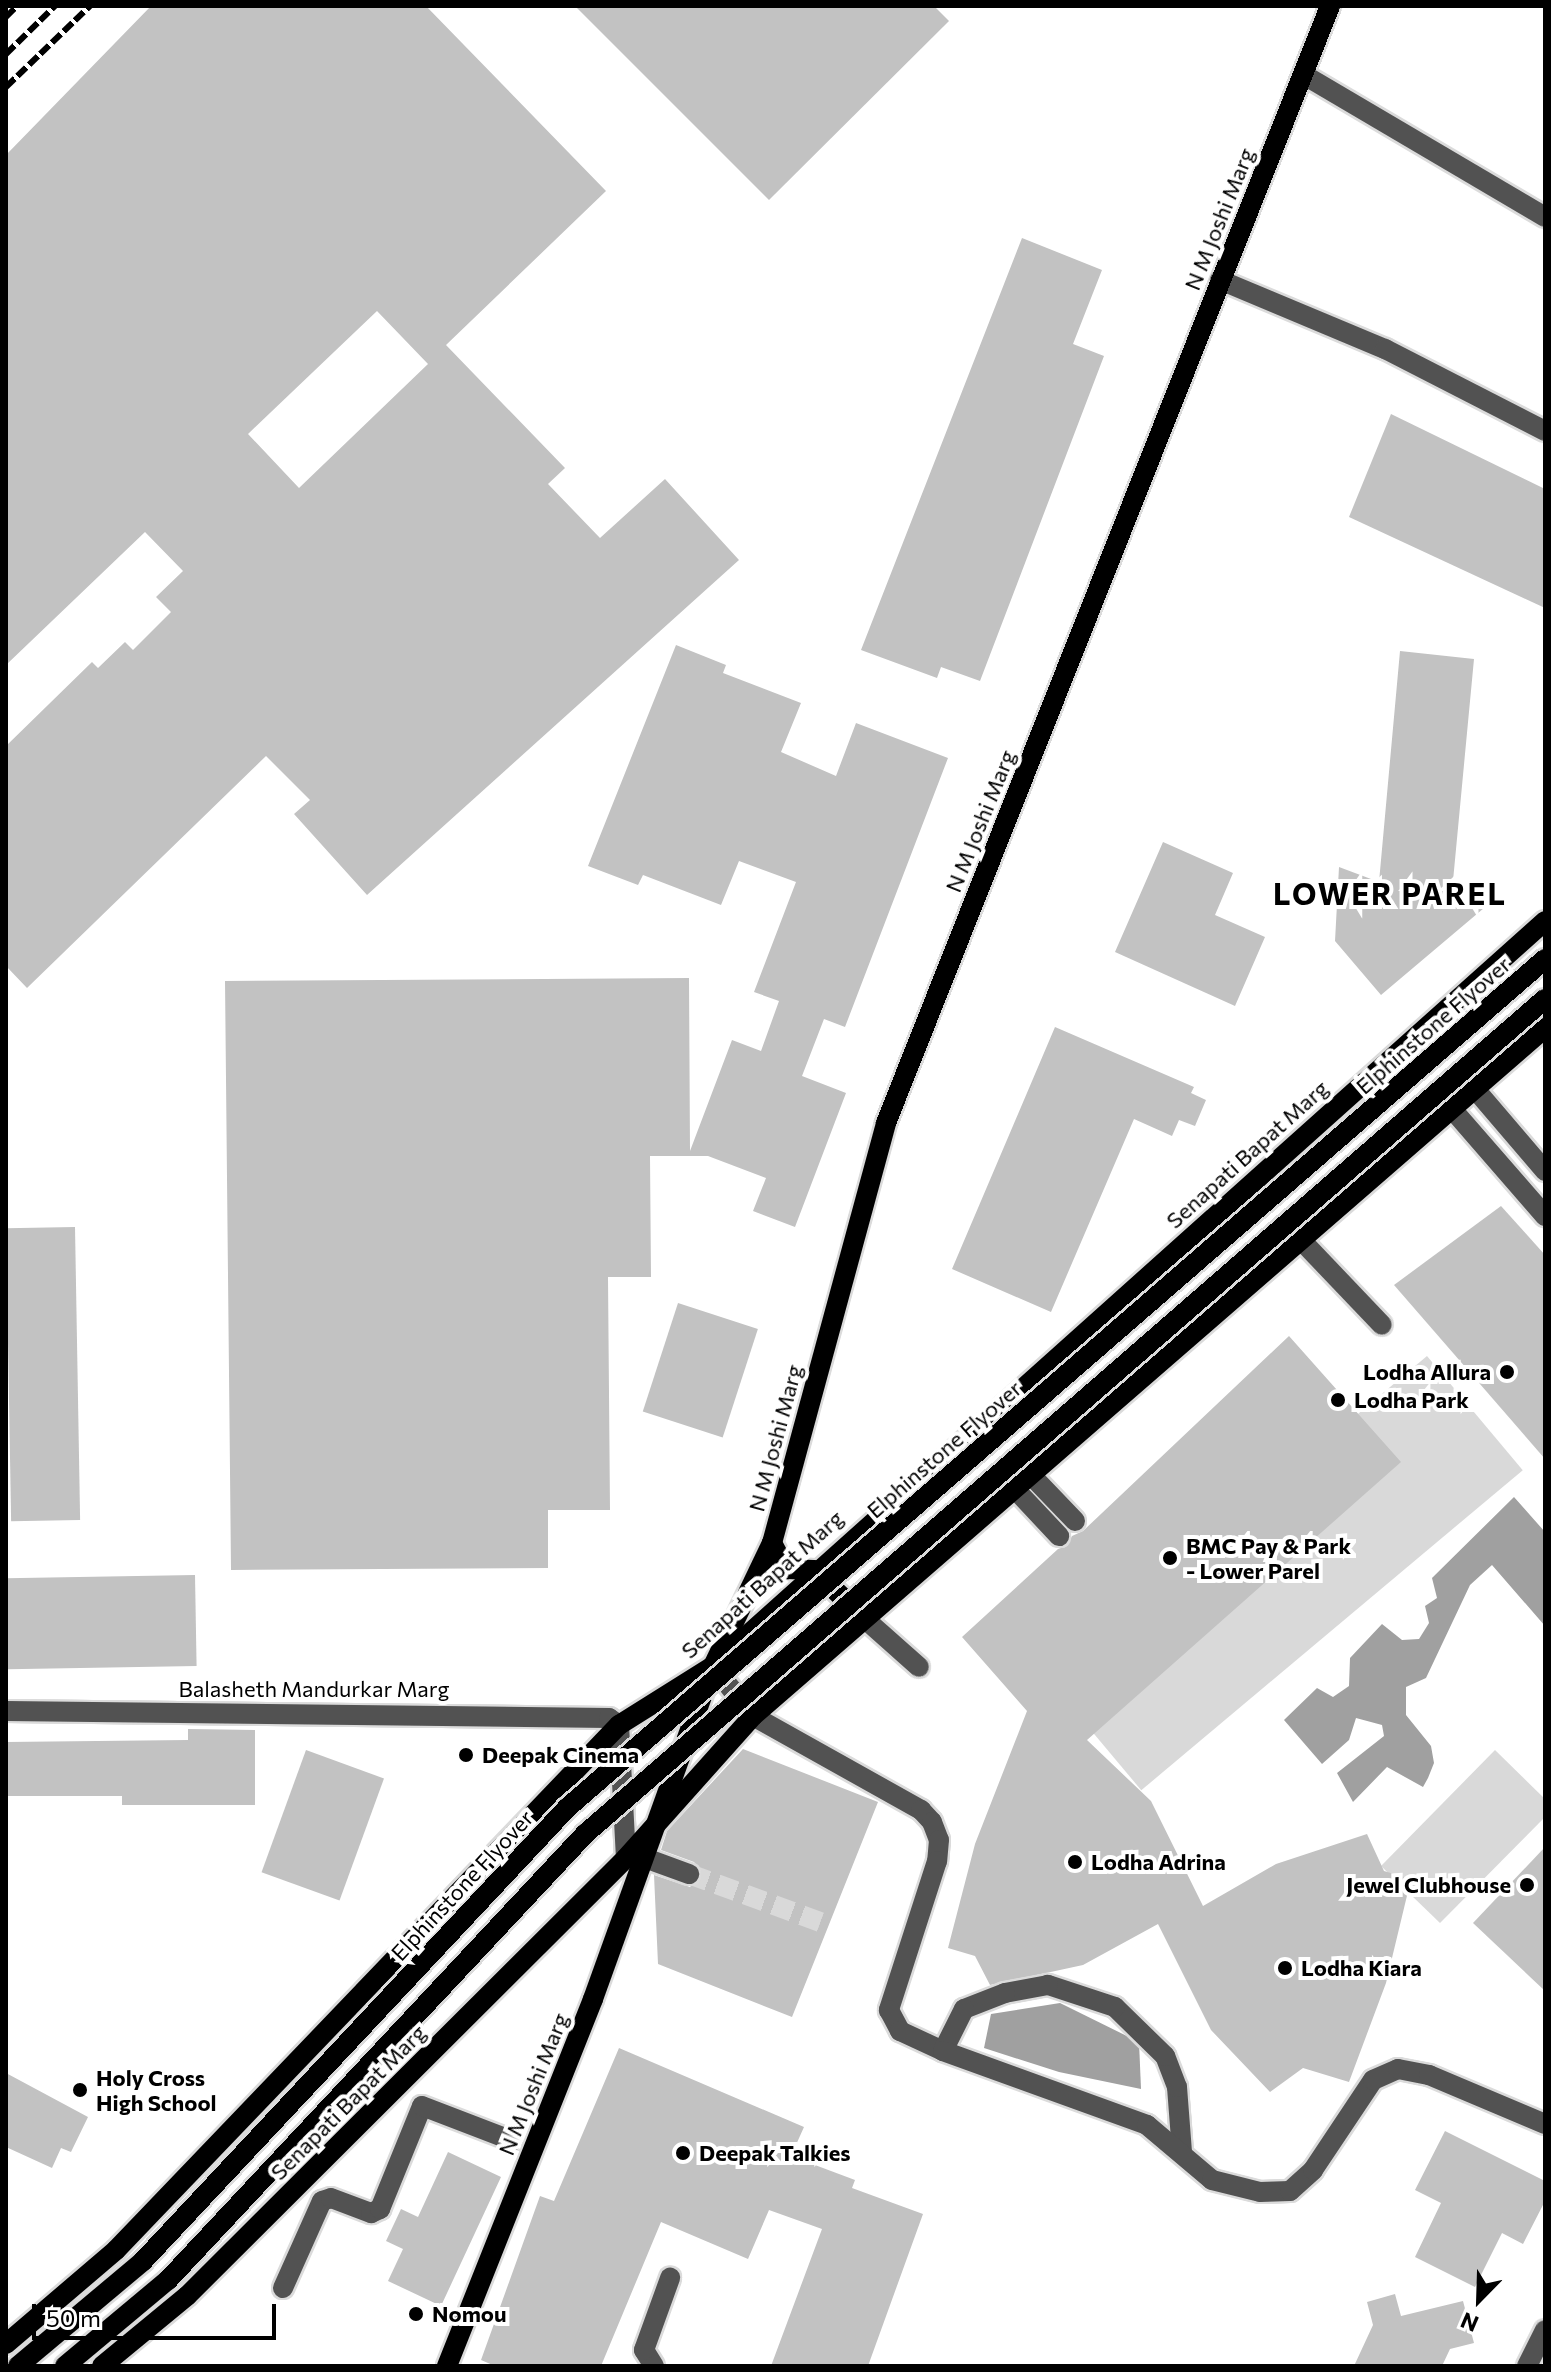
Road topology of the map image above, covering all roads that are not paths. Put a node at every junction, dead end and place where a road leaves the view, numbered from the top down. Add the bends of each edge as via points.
1 (1330, 6) edge
2 (1304, 75) junction
3 (1545, 217) edge
4 (1220, 280) junction
5 (1545, 431) edge
6 (1545, 921) edge
7 (1545, 959) edge
8 (1545, 999) edge
9 (1545, 1028) edge
10 (1475, 1089) junction
11 (1452, 1109) junction
12 (1545, 1171) edge
13 (1545, 1216) edge
14 (1301, 1240) junction
15 (1382, 1325) dead end
16 (1022, 1481) junction
17 (1075, 1521) dead end
18 (1059, 1536) dead end
19 (772, 1543) junction
20 (814, 1570) junction
21 (865, 1619) junction
22 (713, 1666) junction
23 (919, 1667) dead end
24 (6, 1711) edge
25 (753, 1716) junction
26 (619, 1725) junction
27 (661, 1818) junction
28 (636, 1858) junction
29 (689, 1874) tunnel mouth
30 (946, 2044) junction
31 (1545, 2124) edge
32 (513, 2141) dead end
33 (1182, 2152) junction
34 (670, 2278) dead end
35 (283, 2288) dead end
36 (1545, 2330) edge
37 (6, 2344) edge
38 (18, 2366) edge
39 (65, 2366) edge
40 (102, 2366) edge
41 (447, 2366) edge
42 (654, 2366) edge
43 (1527, 2366) edge

1 - 2 main road, N M Joshi Marg
2 - 3 street
2 - 4 main road, N M Joshi Marg
4 - 5 street via 1385,349
4 - 19 main road, N M Joshi Marg via 886,1123
6 - 20 main road, Senapati Bapat Marg
7 - 38 main road, Elphinstone Flyover, bridge via 567,1808 143,2261
8 - 39 main road, bridge via 585,1834 168,2280
9 - 10 main road
10 - 11 main road
10 - 12 street
11 - 13 street
11 - 14 main road
14 - 15 street
14 - 16 main road
16 - 17 street
16 - 18 street
16 - 21 main road
19 - 20 main road via 786,1569
19 - 22 main road, N M Joshi Marg
20 - 21 main road
20 - 22 main road, Senapati Bapat Marg
21 - 23 street
21 - 25 main road
22 - 25 street
22 - 26 main road, Senapati Bapat Marg
22 - 27 main road, N M Joshi Marg
24 - 26 street, Balasheth Mandurkar Marg via 596,1715
25 - 27 main road
25 - 30 street via 921,1810 932,1822 939,1840 937,1861 889,2010 900,2031
26 - 28 street
26 - 37 main road, Senapati Bapat Marg via 116,2250
27 - 28 main road, N M Joshi Marg
28 - 29 street
28 - 40 main road, Senapati Bapat Marg via 187,2296
28 - 41 main road, N M Joshi Marg
30 - 33 street via 1147,2125
30 - 33 street via 964,2009 1005,1993 1048,1985 1115,2007 1165,2056 1177,2087
31 - 33 street via 1429,2075 1398,2069 1373,2080 1313,2170 1290,2191 1260,2192 1212,2180
32 - 35 street via 422,2106 380,2209 371,2213 326,2198
34 - 42 street via 644,2350
36 - 43 street

